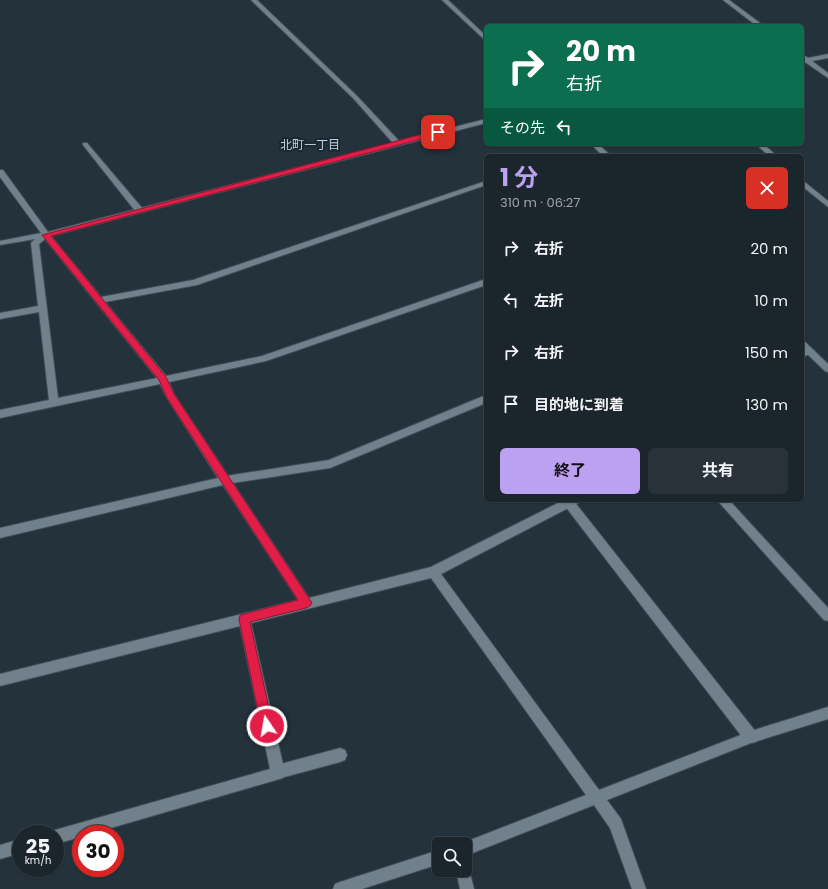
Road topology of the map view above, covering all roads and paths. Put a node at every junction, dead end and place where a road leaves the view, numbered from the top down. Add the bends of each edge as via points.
1 (254, 0) edge
2 (445, 0) edge
3 (726, 0) edge
4 (758, 24) edge
5 (484, 37) edge
6 (828, 56) edge
7 (804, 59) edge
8 (828, 76) edge
9 (484, 121) edge
10 (397, 143) junction
11 (85, 144) dead end
12 (596, 146) edge
13 (761, 146) edge
14 (605, 154) edge
15 (771, 154) edge
16 (0, 172) edge
17 (3, 180) edge
18 (804, 184) edge
19 (484, 185) edge
20 (828, 205) edge
21 (139, 210) junction
22 (46, 235) junction
23 (0, 243) edge
24 (484, 283) edge
25 (99, 300) junction
26 (42, 308) junction
27 (0, 316) edge
28 (806, 353) edge
29 (828, 369) edge
30 (163, 379) junction
31 (484, 400) edge
32 (54, 402) junction
33 (0, 414) edge
34 (226, 480) junction
35 (570, 502) edge
36 (573, 502) edge
37 (724, 502) edge
38 (0, 533) edge
39 (433, 572) junction
40 (306, 603) junction
41 (828, 616) edge
42 (244, 619) junction
43 (0, 680) edge
44 (828, 713) edge
45 (751, 737) junction
46 (340, 755) dead end
47 (277, 772) junction
48 (598, 797) junction
49 (64, 834) edge
50 (472, 846) edge
51 (12, 849) edge
52 (0, 852) edge
53 (432, 859) edge
54 (464, 877) edge
55 (340, 889) edge
56 (467, 889) edge
57 (639, 889) edge

1 - 10 street via 355,97
2 - 5 street
3 - 4 street
6 - 7 street
7 - 8 street
9 - 10 street
10 - 21 street
11 - 21 street
12 - 14 street
13 - 15 street
16 - 17 street
17 - 22 street
18 - 20 street
19 - 25 street via 194,282
21 - 22 street
22 - 23 street
22 - 25 street
22 - 26 street via 34,243
24 - 30 street via 263,359
25 - 30 street
26 - 27 street
26 - 32 street
28 - 29 street
30 - 32 street
30 - 34 street via 170,395
31 - 34 street via 330,464
32 - 33 street
34 - 38 street
34 - 40 street
35 - 39 street
36 - 45 street
37 - 41 street
39 - 40 street
39 - 48 street
40 - 42 street
42 - 43 street
42 - 47 street
44 - 45 street
45 - 48 street
46 - 47 street
47 - 49 street
48 - 50 street
48 - 57 street via 616,824
51 - 52 street
53 - 55 street
54 - 56 street

